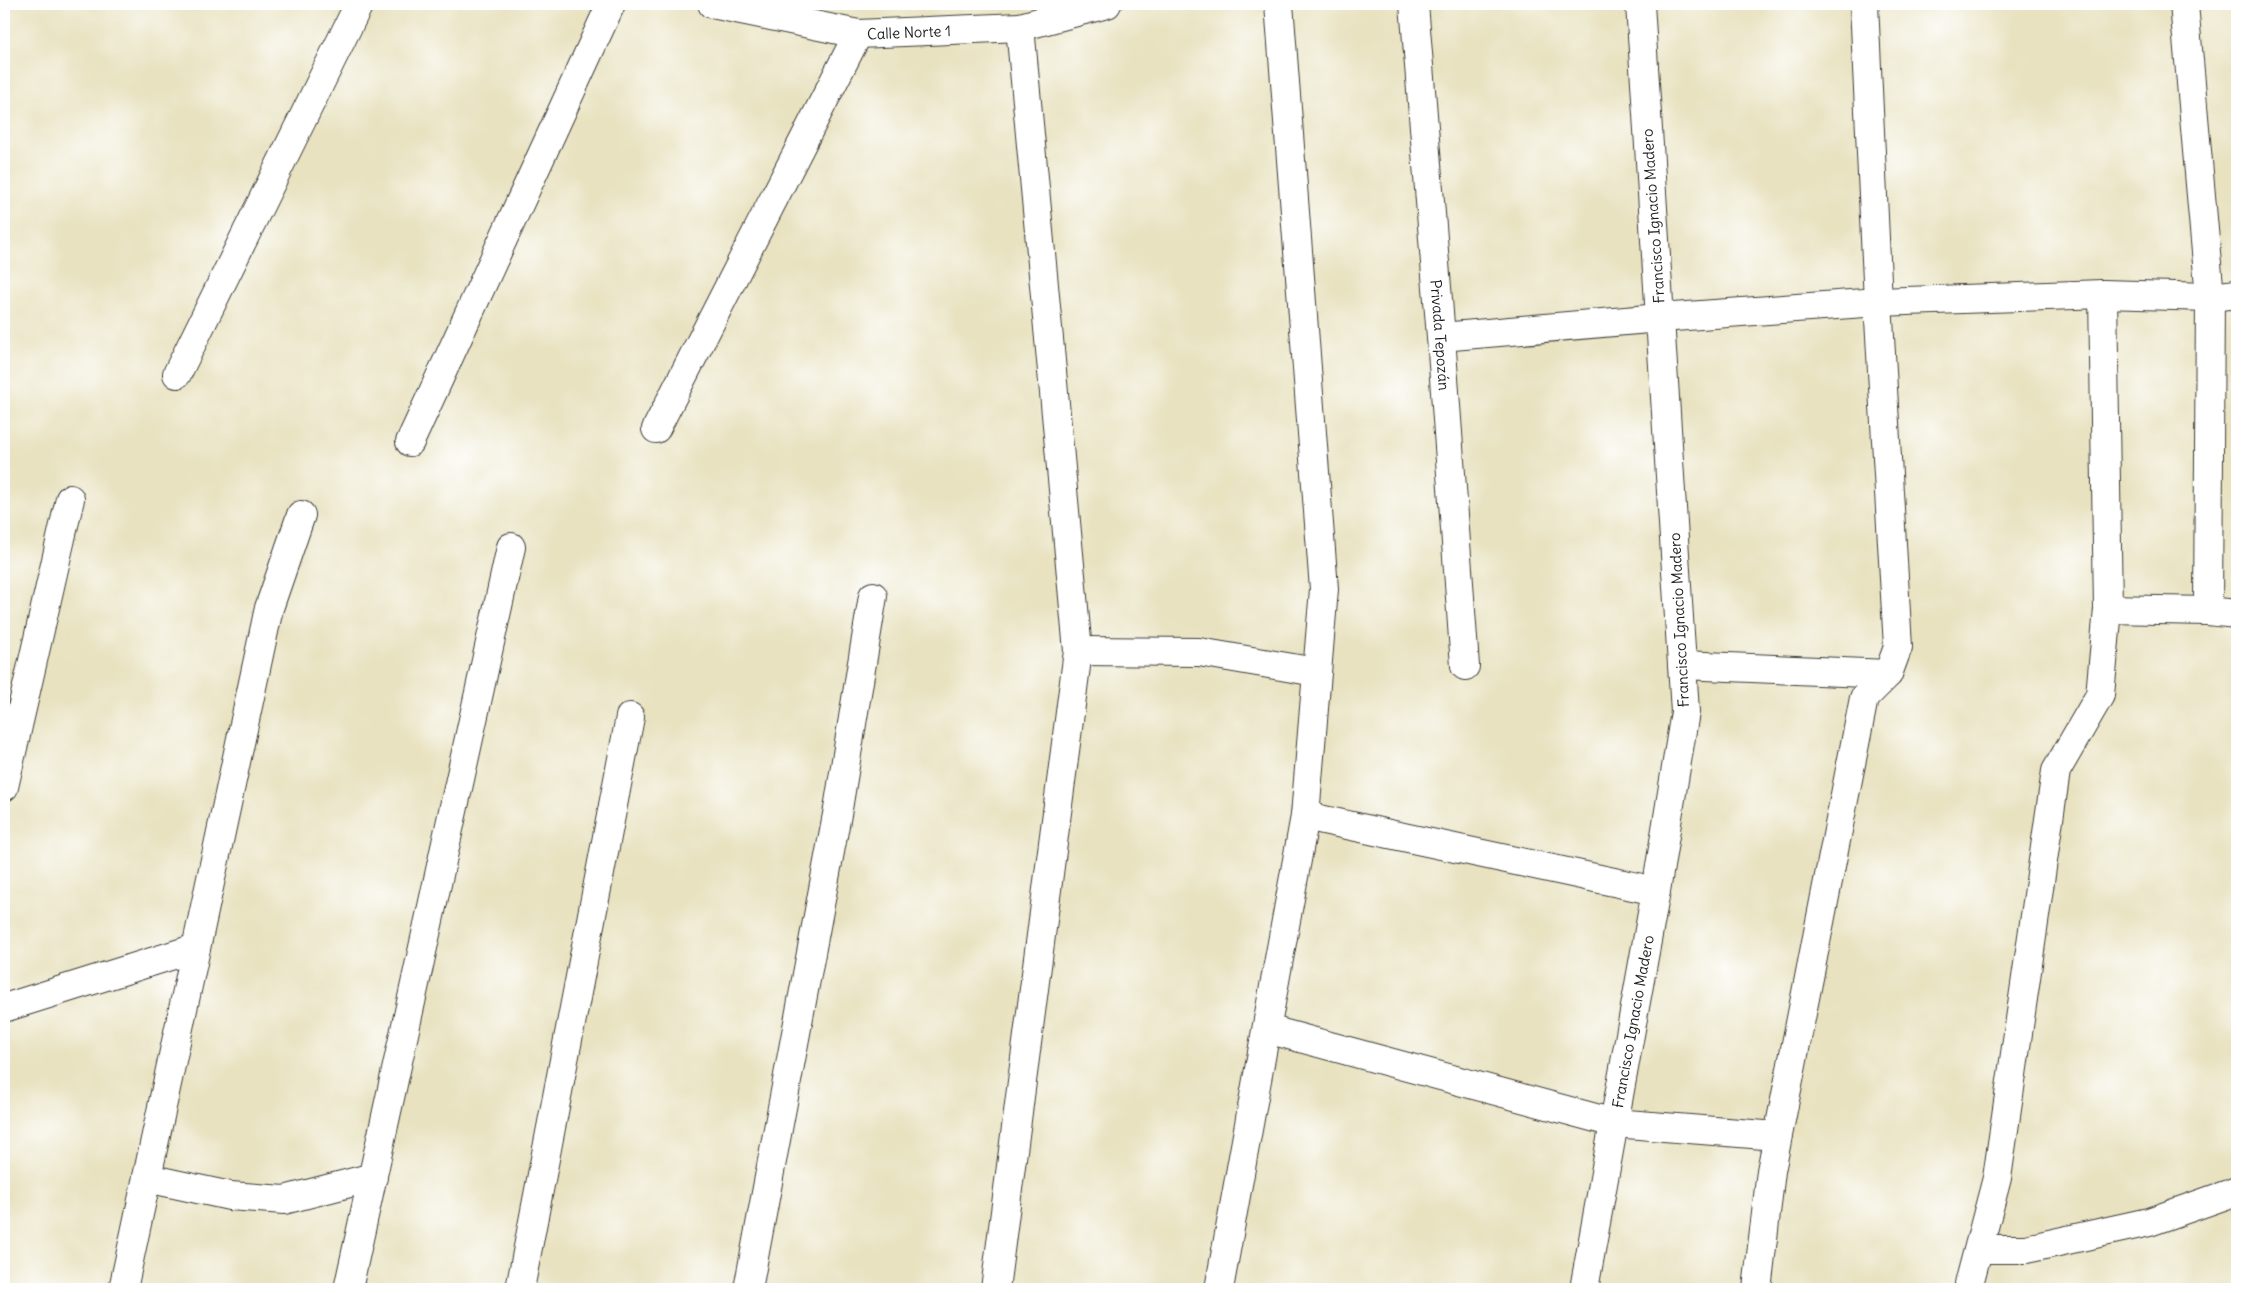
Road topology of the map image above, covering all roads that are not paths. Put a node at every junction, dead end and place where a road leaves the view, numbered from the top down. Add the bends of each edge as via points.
1 (359, 4) edge
2 (611, 4) edge
3 (712, 4) edge
4 (1107, 4) edge
5 (1279, 4) edge
6 (1414, 4) edge
7 (1640, 4) edge
8 (1864, 4) edge
9 (2184, 4) edge
10 (1020, 27) junction
11 (858, 34) junction
12 (2103, 294) junction
13 (2237, 294) edge
14 (2210, 297) junction
15 (1878, 302) junction
16 (1660, 318) junction
17 (1441, 337) junction
18 (177, 374) dead end
19 (656, 429) dead end
20 (410, 442) dead end
21 (70, 499) dead end
22 (301, 515) dead end
23 (511, 547) dead end
24 (873, 596) dead end
25 (2108, 609) junction
26 (2208, 611) junction
27 (2237, 614) edge
28 (1078, 651) junction
29 (1682, 665) junction
30 (1465, 666) dead end
31 (1316, 672) junction
32 (1888, 674) junction
33 (630, 717) dead end
34 (4, 786) edge
35 (1305, 816) junction
36 (1656, 891) junction
37 (196, 948) junction
38 (4, 1008) edge
39 (1267, 1028) junction
40 (1614, 1123) junction
41 (1778, 1136) junction
42 (373, 1177) junction
43 (147, 1178) junction
44 (2237, 1192) edge
45 (1979, 1249) junction
46 (1967, 1288) edge
47 (123, 1289) edge
48 (348, 1289) edge
49 (520, 1289) edge
50 (748, 1289) edge
51 (995, 1289) edge
52 (1219, 1289) edge
53 (1584, 1289) edge
54 (1757, 1289) edge

1 - 18 street
2 - 20 street
3 - 11 street, Calle Norte 1
4 - 10 street, Calle Norte 1
5 - 31 street via 1324,589
6 - 17 street, Privada Tepozán
7 - 16 street, Francisco Ignacio Madero
8 - 15 street
9 - 14 street
10 - 11 street, Calle Norte 1
10 - 28 street
11 - 19 street
12 - 14 street
12 - 15 street
12 - 25 street
13 - 14 street
14 - 26 street
15 - 16 street
15 - 32 street via 1898,647
16 - 17 street
16 - 29 street, Francisco Ignacio Madero
17 - 30 street, Privada Tepozán
21 - 34 street
22 - 37 street via 269,608
23 - 42 street
24 - 50 street via 838,809
25 - 26 street
25 - 45 street via 2100,696 2056,771 1997,1178
26 - 27 street
28 - 31 street via 1199,652
28 - 51 street
29 - 32 street
29 - 36 street, Francisco Ignacio Madero via 1685,712
31 - 35 street
32 - 41 street via 1864,698
33 - 49 street
35 - 36 street
35 - 39 street
36 - 40 street, Francisco Ignacio Madero
37 - 38 street
37 - 43 street
39 - 40 street
39 - 52 street
40 - 41 street
40 - 53 street, Francisco Ignacio Madero
41 - 54 street
42 - 43 street via 284,1200 230,1196
42 - 48 street
43 - 47 street
44 - 45 street via 2149,1222 2026,1249
45 - 46 street

